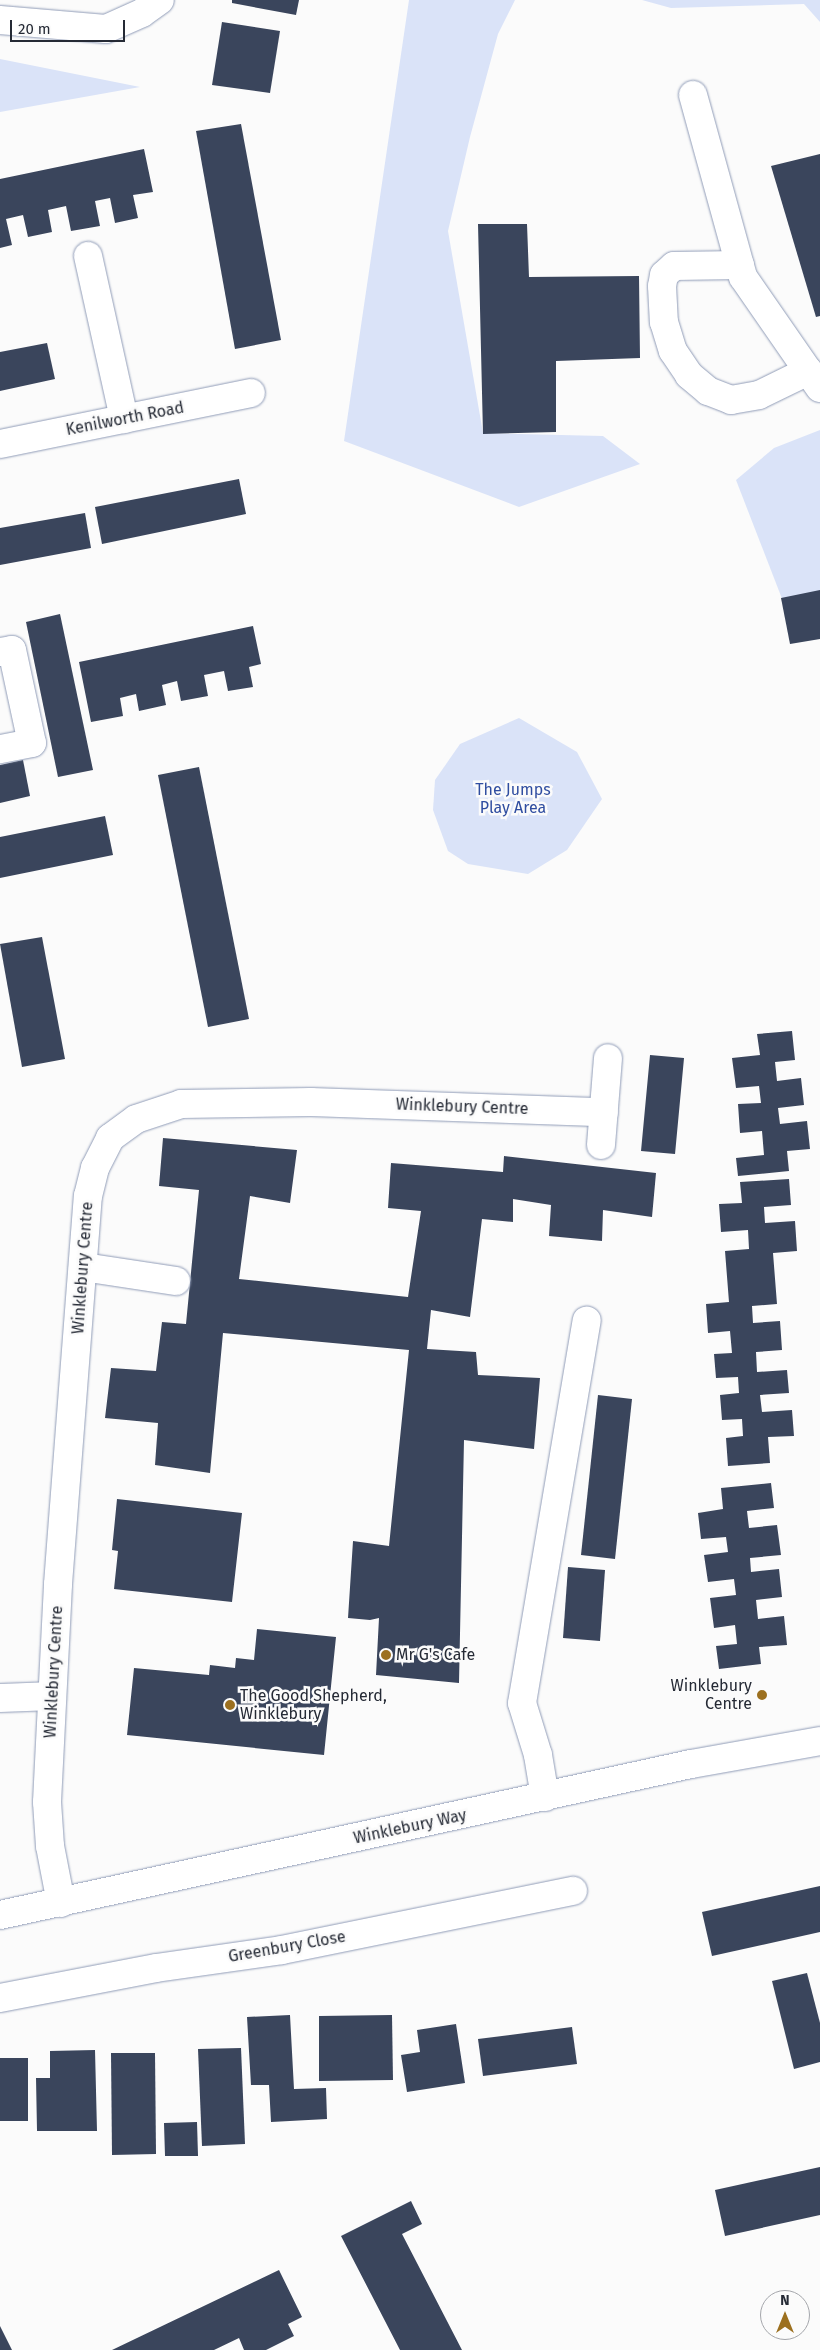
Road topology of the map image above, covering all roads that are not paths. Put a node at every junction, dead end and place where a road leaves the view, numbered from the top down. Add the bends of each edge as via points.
1 (160, 0) edge
2 (0, 20) edge
3 (694, 96) dead end
4 (88, 256) dead end
5 (740, 265) junction
6 (814, 380) edge
7 (251, 393) dead end
8 (124, 419) junction
9 (0, 444) edge
10 (0, 652) edge
11 (0, 749) edge
12 (608, 1058) dead end
13 (604, 1112) junction
14 (601, 1145) dead end
15 (83, 1267) junction
16 (176, 1281) dead end
17 (587, 1320) dead end
18 (52, 1696) junction
19 (0, 1698) edge
20 (820, 1741) edge
21 (545, 1797) junction
22 (572, 1891) dead end
23 (61, 1903) junction
24 (0, 1916) edge
25 (0, 1998) edge

1 - 2 street via 142,14 106,30
3 - 5 street
4 - 8 street
5 - 6 street via 743,277
5 - 6 street via 674,266 664,275 664,322 673,351 689,375 708,391 731,400
7 - 8 street, Kenilworth Road
8 - 9 street, Kenilworth Road
10 - 11 street via 12,650 32,742
12 - 13 street
13 - 14 street
13 - 15 street, Winklebury Centre via 311,1102 182,1104 136,1119 110,1138 95,1168 88,1196
15 - 16 street
15 - 18 street, Winklebury Centre
17 - 21 street via 522,1704 538,1755
18 - 19 street
18 - 23 street, Winklebury Centre via 47,1802 50,1846
20 - 21 street, Winklebury Way via 691,1764
21 - 23 street, Winklebury Way
22 - 25 street, Greenbury Close via 282,1950 156,1968
23 - 24 street, Winklebury Way

